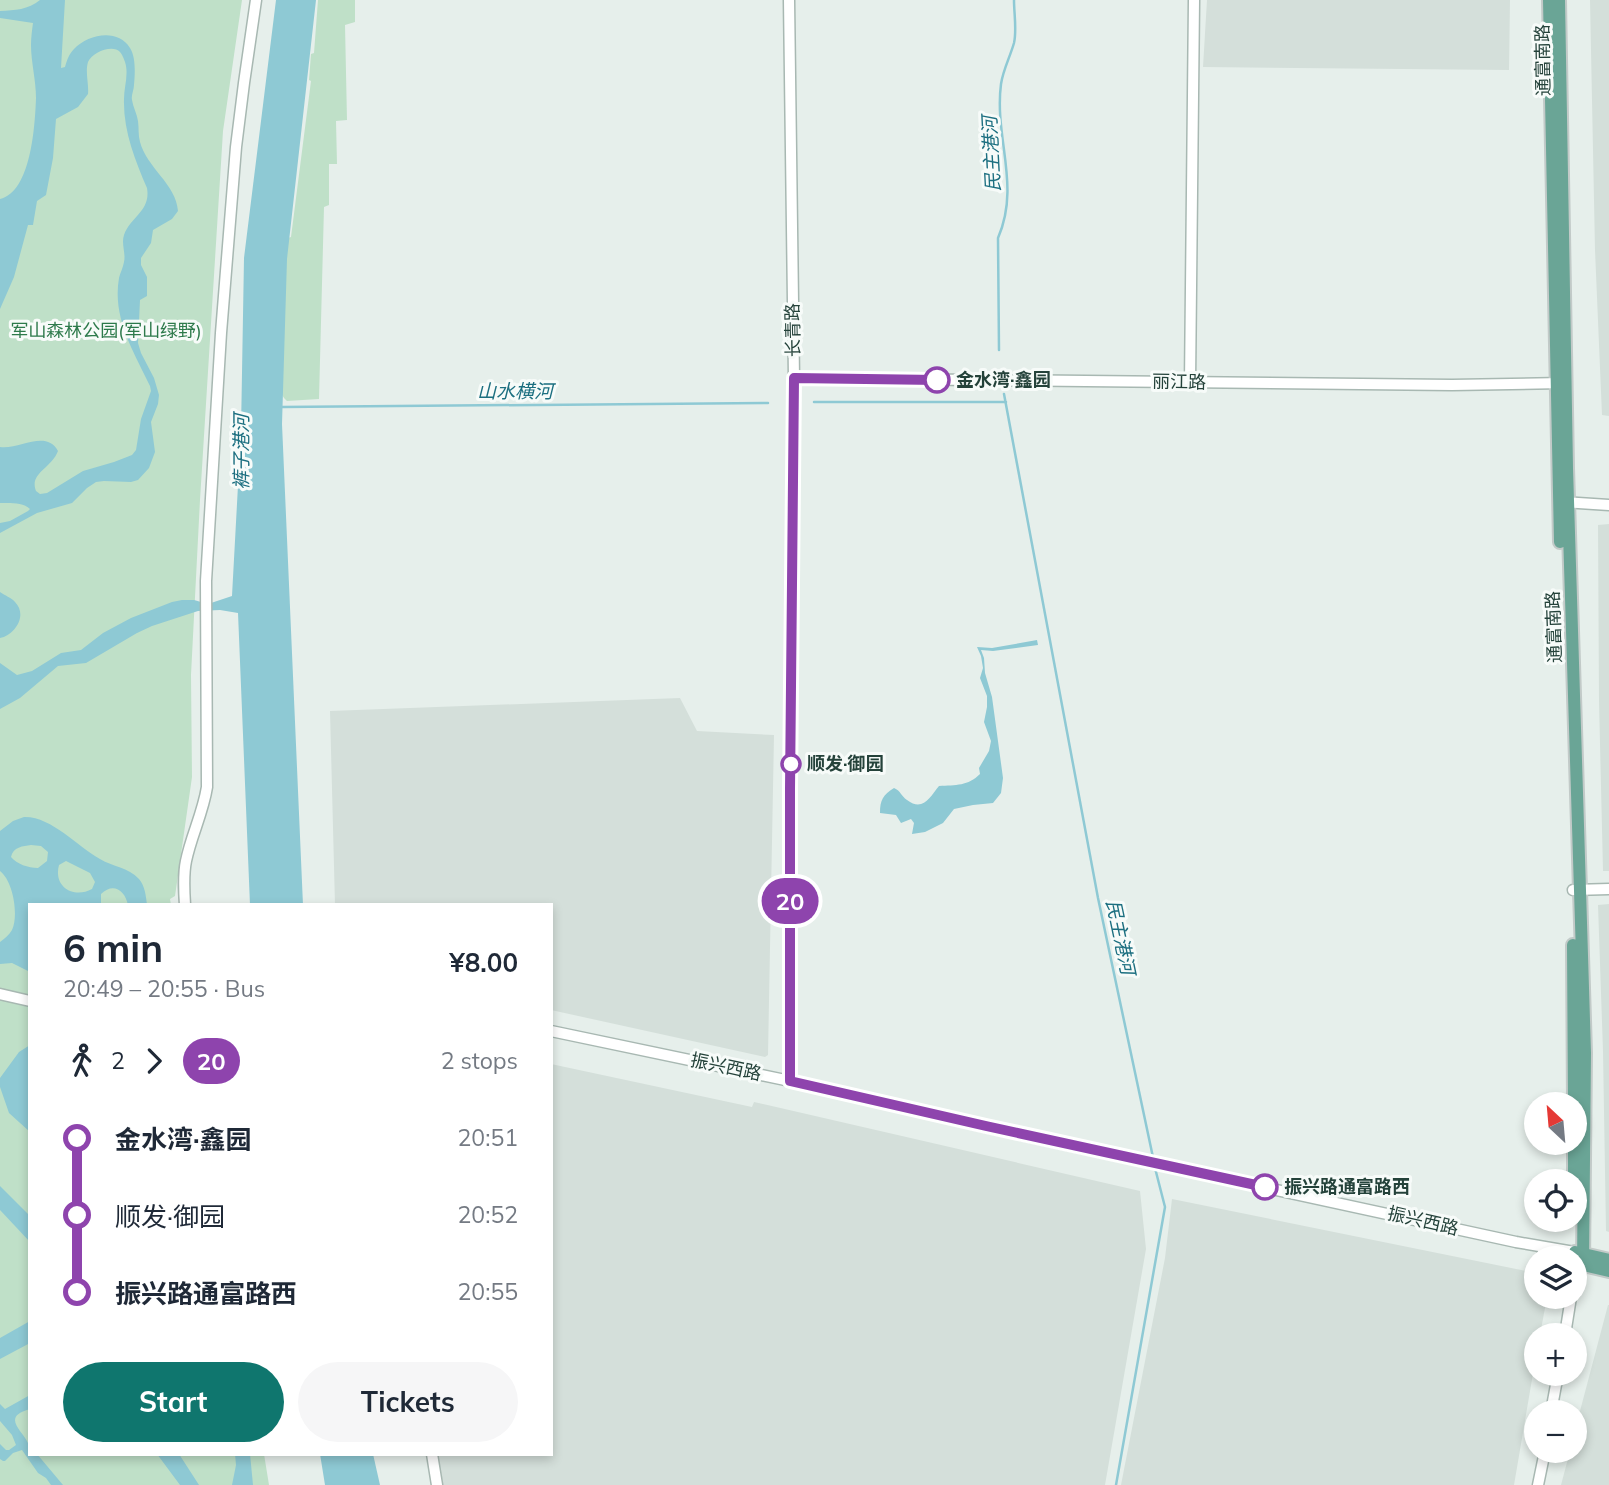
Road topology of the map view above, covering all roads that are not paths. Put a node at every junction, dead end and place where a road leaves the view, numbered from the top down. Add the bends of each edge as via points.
1 (256, 0) edge
2 (789, 0) edge
3 (1194, 0) edge
4 (1549, 0) edge
5 (1559, 0) edge
6 (794, 378) junction
7 (1190, 383) junction
8 (1561, 383) junction
9 (1563, 502) junction
10 (1609, 505) edge
11 (1609, 889) edge
12 (1576, 890) junction
13 (186, 903) edge
14 (0, 994) edge
15 (28, 1001) edge
16 (553, 1031) edge
17 (790, 1081) junction
18 (1574, 1092) edge
19 (1516, 1242) junction
20 (1527, 1246) edge
21 (1532, 1246) edge
22 (1578, 1246) edge
23 (1587, 1259) edge
24 (1609, 1260) edge
25 (1587, 1262) edge
26 (1609, 1271) edge
27 (432, 1456) edge
28 (1543, 1463) edge
29 (437, 1485) edge
30 (1538, 1485) edge

1 - 13 street via 236,147 221,333 206,599 208,787 185,863
2 - 6 street, 长青路
3 - 7 street
4 - 8 main road, 通富南路
5 - 8 main road, 通富南路
6 - 7 street, 丽江路
6 - 17 street, 长青路
7 - 8 street, 丽江路
8 - 9 main road, 通富南路
9 - 10 street
9 - 12 main road, 通富南路
11 - 12 street
12 - 18 main road, 通富南路
12 - 22 main road, 通富南路 via 1585,1053
14 - 15 street
16 - 17 street, 振兴西路
17 - 19 street, 振兴西路
19 - 20 street, 振兴西路
19 - 21 street, 振兴西路
23 - 24 main road
25 - 26 main road
27 - 29 street
28 - 30 street

